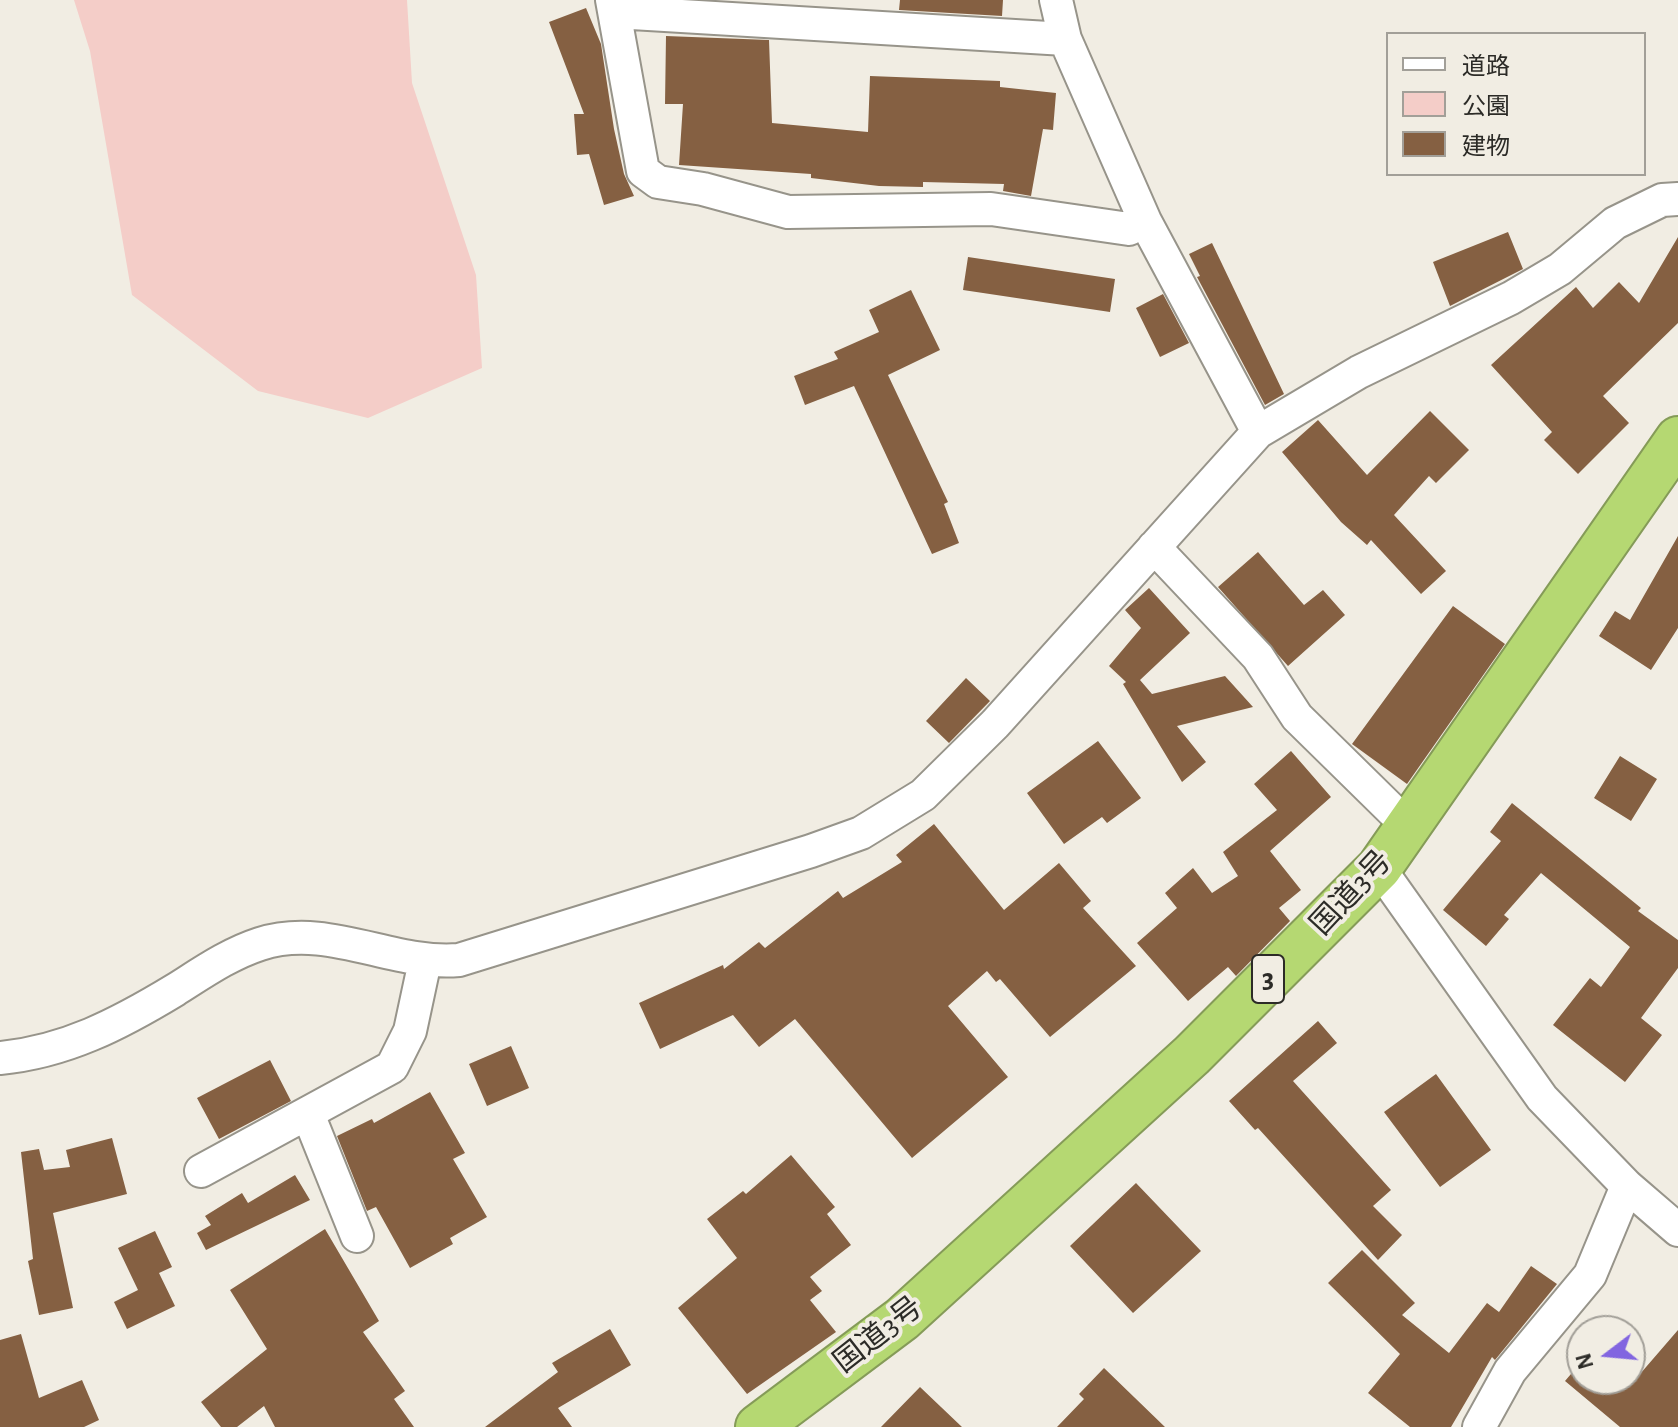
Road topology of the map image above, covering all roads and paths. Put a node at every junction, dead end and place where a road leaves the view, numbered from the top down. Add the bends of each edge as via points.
1 (1056, 0) edge
2 (614, 6) edge
3 (1065, 39) junction
4 (1678, 199) edge
5 (1145, 221) junction
6 (1258, 432) junction
7 (1678, 439) edge
8 (1154, 547) junction
9 (1409, 827) junction
10 (1379, 868) junction
11 (425, 961) junction
12 (0, 1058) edge
13 (308, 1114) junction
14 (201, 1171) dead end
15 (1627, 1186) junction
16 (1678, 1230) edge
17 (357, 1236) dead end
18 (758, 1427) edge
19 (1479, 1427) edge

1 - 3 street
2 - 3 street
2 - 5 street via 643,171 658,182 788,212 991,209 1129,229
3 - 5 street
4 - 6 street via 1662,200 1615,223 1560,269 1511,298 1359,372
5 - 6 street
6 - 8 street
7 - 9 highway, 国道3号 / 3
8 - 9 street via 1258,657 1297,717
8 - 11 street via 995,724 923,795 861,833 459,960
9 - 10 highway, 国道3号 / 3
10 - 15 street via 1542,1098
10 - 18 highway, 国道3号 / 3 via 1192,1055 902,1319
11 - 12 street via 344,941 264,942 99,1033 32,1055
11 - 13 street via 410,1031 392,1067
13 - 14 street
13 - 17 street
15 - 16 street
15 - 19 street via 1590,1275 1510,1371

